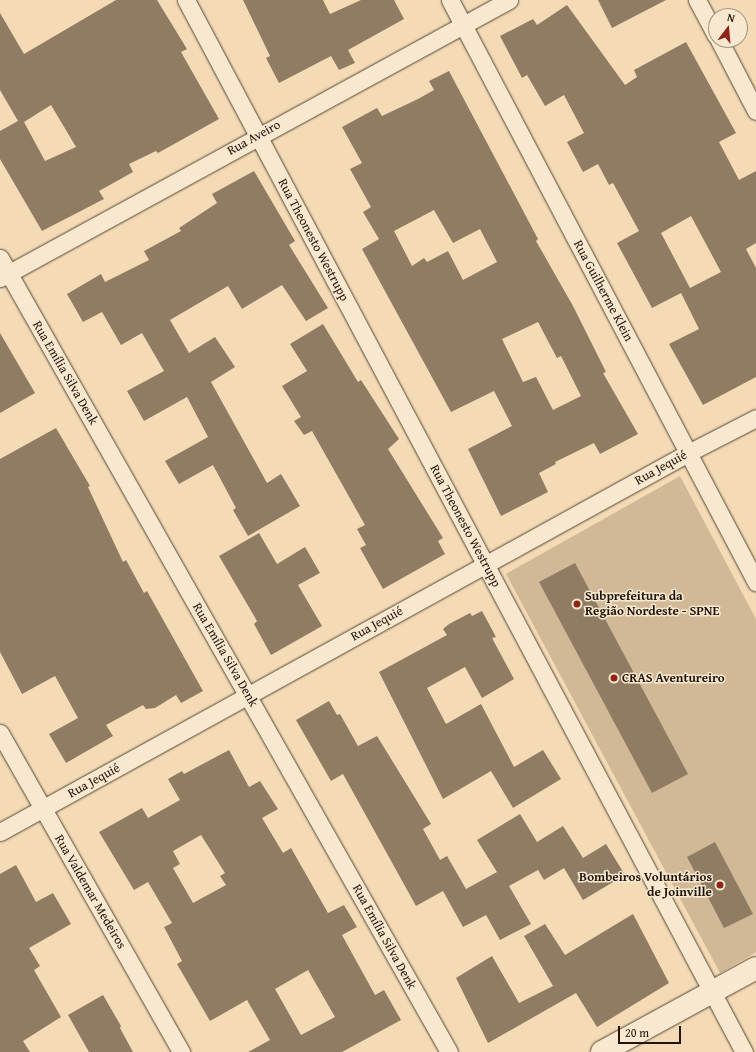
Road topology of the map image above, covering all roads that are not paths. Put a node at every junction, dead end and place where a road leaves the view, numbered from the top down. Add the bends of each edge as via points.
1 (186, 0) edge
2 (450, 0) edge
3 (509, 0) edge
4 (698, 0) edge
5 (708, 19) edge
6 (463, 24) junction
7 (723, 48) edge
8 (756, 111) edge
9 (258, 136) junction
10 (0, 258) edge
11 (4, 276) edge
12 (756, 418) edge
13 (688, 453) junction
14 (485, 565) junction
15 (756, 582) edge
16 (248, 696) junction
17 (0, 733) edge
18 (43, 808) junction
19 (0, 832) edge
20 (756, 968) edge
21 (712, 992) junction
22 (181, 1052) edge
23 (449, 1052) edge
24 (602, 1052) edge
25 (744, 1052) edge

1 - 9 street, Rua Theonesto Westrupp
2 - 6 street, Rua Guilherme Klein
3 - 6 street, Rua Aveiro
4 - 5 street
6 - 9 street, Rua Aveiro
6 - 13 street, Rua Guilherme Klein
7 - 8 street
9 - 11 street, Rua Aveiro
9 - 14 street, Rua Theonesto Westrupp
10 - 11 street, Rua Emília Silva Denk
11 - 16 street, Rua Emília Silva Denk
12 - 13 street, Rua Jequié
13 - 14 street, Rua Jequié
13 - 15 street, Rua Guilherme Klein
14 - 16 street, Rua Jequié
14 - 21 street, Rua Theonesto Westrupp
16 - 18 street, Rua Jequié
16 - 23 street, Rua Emília Silva Denk
17 - 18 street, Rua Valdemar Medeiros
18 - 19 street, Rua Jequié
18 - 22 street, Rua Valdemar Medeiros
20 - 21 street
21 - 24 street
21 - 25 street, Rua Theonesto Westrupp

